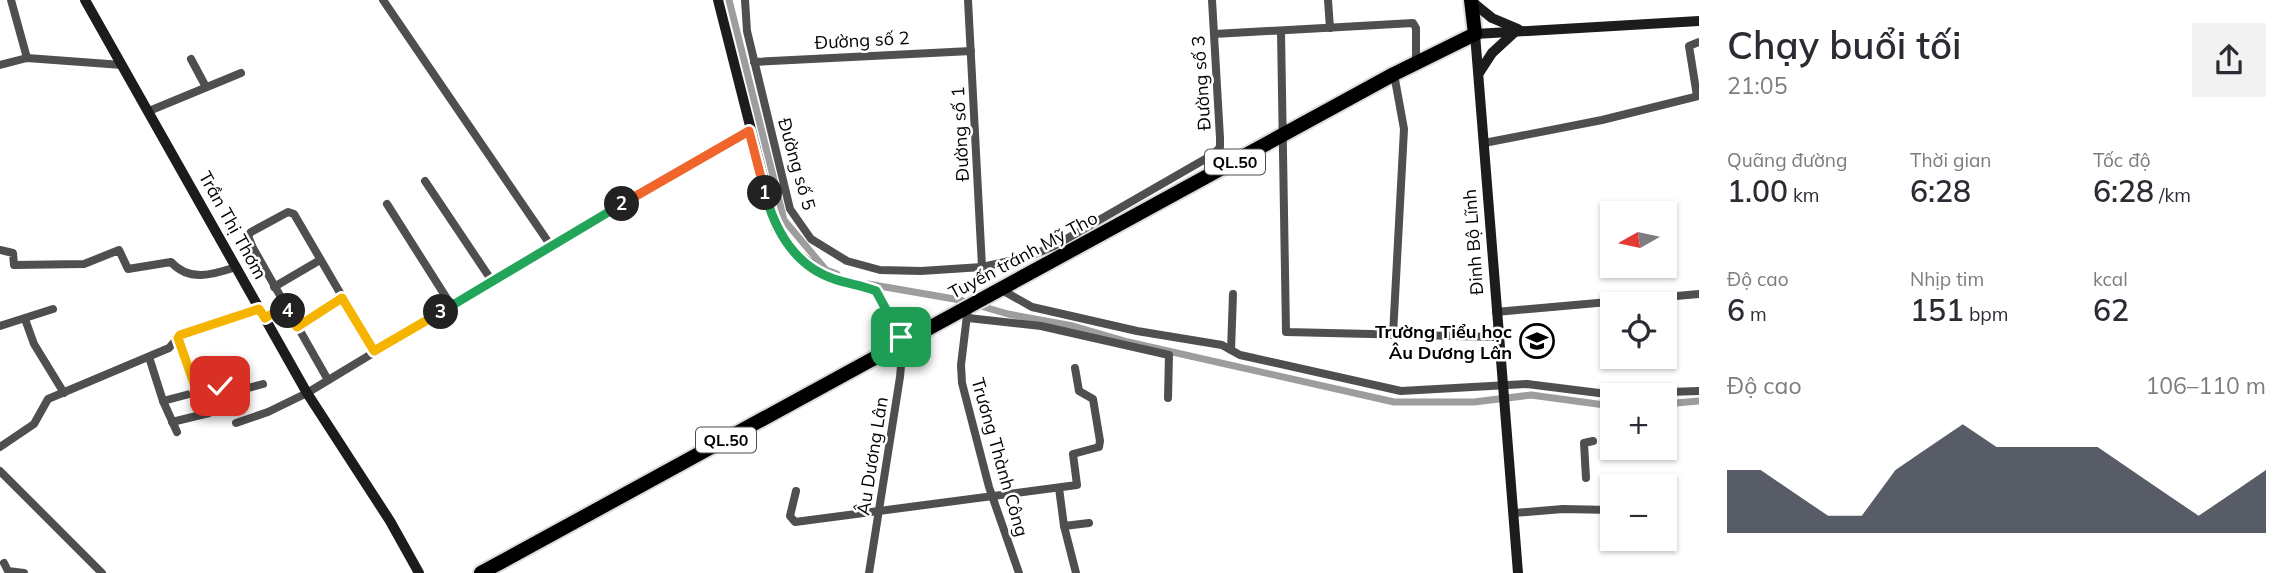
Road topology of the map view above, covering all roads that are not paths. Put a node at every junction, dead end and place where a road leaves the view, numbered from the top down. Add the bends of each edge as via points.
1 (11, 0) edge
2 (85, 0) edge
3 (383, 0) edge
4 (718, 0) edge
5 (745, 0) edge
6 (968, 0) edge
7 (1212, 0) edge
8 (1328, 0) edge
9 (1471, 0) edge
10 (1699, 21) edge
11 (1330, 28) junction
12 (1518, 29) junction
13 (1281, 32) junction
14 (1214, 34) junction
15 (1475, 34) junction
16 (1699, 42) edge
17 (971, 51) junction
18 (27, 58) junction
19 (191, 59) dead end
20 (754, 62) junction
21 (1416, 63) junction
22 (0, 65) edge
23 (122, 65) junction
24 (241, 73) dead end
25 (1479, 73) junction
26 (1394, 74) junction
27 (206, 87) junction
28 (1698, 96) edge
29 (149, 111) junction
30 (749, 131) junction
31 (1283, 136) junction
32 (1484, 143) junction
33 (1180, 174) junction
34 (425, 181) dead end
35 (1188, 188) junction
36 (387, 204) dead end
37 (551, 246) junction
38 (0, 250) edge
39 (1056, 251) junction
40 (320, 260) junction
41 (236, 267) junction
42 (982, 267) junction
43 (492, 281) junction
44 (274, 287) junction
45 (998, 290) junction
46 (1233, 294) dead end
47 (1699, 294) edge
48 (342, 298) junction
49 (452, 305) junction
50 (283, 307) junction
51 (53, 309) dead end
52 (969, 310) junction
53 (1496, 312) junction
54 (263, 314) junction
55 (24, 319) junction
56 (0, 326) edge
57 (297, 327) junction
58 (1393, 335) junction
59 (1497, 337) junction
60 (178, 338) junction
61 (902, 344) junction
62 (1231, 350) junction
63 (374, 351) junction
64 (149, 357) junction
65 (1075, 368) dead end
66 (324, 383) junction
67 (263, 384) dead end
68 (1699, 391) edge
69 (197, 392) junction
70 (309, 392) junction
71 (1501, 392) junction
72 (64, 393) junction
73 (1168, 398) dead end
74 (163, 401) junction
75 (209, 413) dead end
76 (172, 422) junction
77 (236, 422) dead end
78 (177, 432) dead end
79 (1593, 441) dead end
80 (0, 447) edge
81 (0, 471) edge
82 (1586, 478) dead end
83 (1059, 488) junction
84 (796, 491) dead end
85 (993, 499) junction
86 (1600, 510) edge
87 (878, 513) junction
88 (1514, 513) junction
89 (1089, 523) dead end
90 (1064, 526) junction
91 (4, 563) dead end
92 (24, 573) edge
93 (102, 573) edge
94 (419, 573) edge
95 (481, 573) edge
96 (869, 573) edge
97 (1019, 573) edge
98 (1076, 573) edge
99 (1518, 573) edge

1 - 18 street
2 - 23 street, Trần Thị Thơm
3 - 37 street
4 - 30 street
5 - 20 street, Đường số 5
6 - 17 street, Đường số 1
7 - 14 street, Đường số 3
8 - 11 street
9 - 12 street via 1492,18
9 - 15 highway
10 - 12 street
11 - 13 street
11 - 21 street via 1413,23
12 - 15 street
12 - 25 street via 1492,52
13 - 14 street
13 - 31 street
14 - 33 street, Đường số 3 via 1220,147
15 - 21 highway, Tuyến tránh Mỹ Tho / QL.50
15 - 25 street, Đinh Bộ Lĩnh
16 - 28 street via 1689,46
17 - 20 street, Đường số 2
17 - 42 street, Đường số 1
18 - 22 street
18 - 23 street
19 - 27 street
20 - 42 street, Đường số 5 via 790,209 811,239 847,261 880,270
21 - 26 highway, Tuyến tránh Mỹ Tho / QL.50
23 - 29 street, Trần Thị Thơm
24 - 27 street
25 - 32 street, Đinh Bộ Lĩnh
26 - 31 highway, Tuyến tránh Mỹ Tho / QL.50
26 - 58 street via 1404,139
27 - 29 street
28 - 32 street
29 - 41 street, Trần Thị Thơm
30 - 37 street
30 - 61 street via 772,218 783,239 824,275 876,291 898,327
31 - 35 highway, Tuyến tránh Mỹ Tho / QL.50
31 - 58 street via 1286,332
32 - 53 street, Đinh Bộ Lĩnh
33 - 35 street
33 - 39 street, Đường số 3
34 - 43 street
35 - 39 highway, Tuyến tránh Mỹ Tho / QL.50
36 - 49 street
37 - 43 street
38 - 41 street via 13,253 14,265 84,264 119,250 128,269 171,262 181,272 201,275
39 - 42 street, Đường số 3
39 - 45 highway, Tuyến tránh Mỹ Tho / QL.50
40 - 44 street
40 - 44 street via 292,211 259,227 251,232 250,242
40 - 48 street
41 - 54 street, Trần Thị Thơm
43 - 49 street
44 - 50 street
45 - 52 highway, Tuyến tránh Mỹ Tho / QL.50
45 - 62 street via 1032,307
46 - 62 street
47 - 53 street
48 - 57 street
48 - 63 street
49 - 63 street
50 - 54 street
50 - 57 street
51 - 55 street
52 - 61 highway, Tuyến tránh Mỹ Tho / QL.50
52 - 73 street via 1169,355
52 - 85 street, Trương Thành Công via 960,372
53 - 59 street, Đinh Bộ Lĩnh
54 - 60 street
54 - 70 street, Trần Thị Thơm
55 - 56 street
55 - 72 street
57 - 66 street
58 - 59 street
59 - 71 street, Đinh Bộ Lĩnh
60 - 64 street
60 - 69 street
61 - 87 street, Âu Dương Lân via 901,377
61 - 95 highway, Tuyến tránh Mỹ Tho / QL.50
62 - 71 street via 1401,391
63 - 66 street
64 - 72 street
64 - 74 street
65 - 83 street via 1079,391 1093,399 1099,447 1074,452 1077,485
66 - 70 street
67 - 69 street via 233,392 225,386
68 - 71 street via 1616,394 1548,385
69 - 74 street
70 - 77 street via 287,405
70 - 94 street, Trần Thị Thơm
71 - 88 street, Đinh Bộ Lĩnh
72 - 80 street via 44,402 34,424
74 - 76 street
75 - 76 street
76 - 78 street
79 - 82 street via 1584,443
81 - 93 street
83 - 85 street
83 - 90 street
84 - 87 street via 790,516 795,522
85 - 87 street
85 - 97 street, Trương Thành Công
86 - 88 street
87 - 96 street, Âu Dương Lân
88 - 99 street, Đinh Bộ Lĩnh
89 - 90 street
90 - 98 street
91 - 92 street via 8,571

